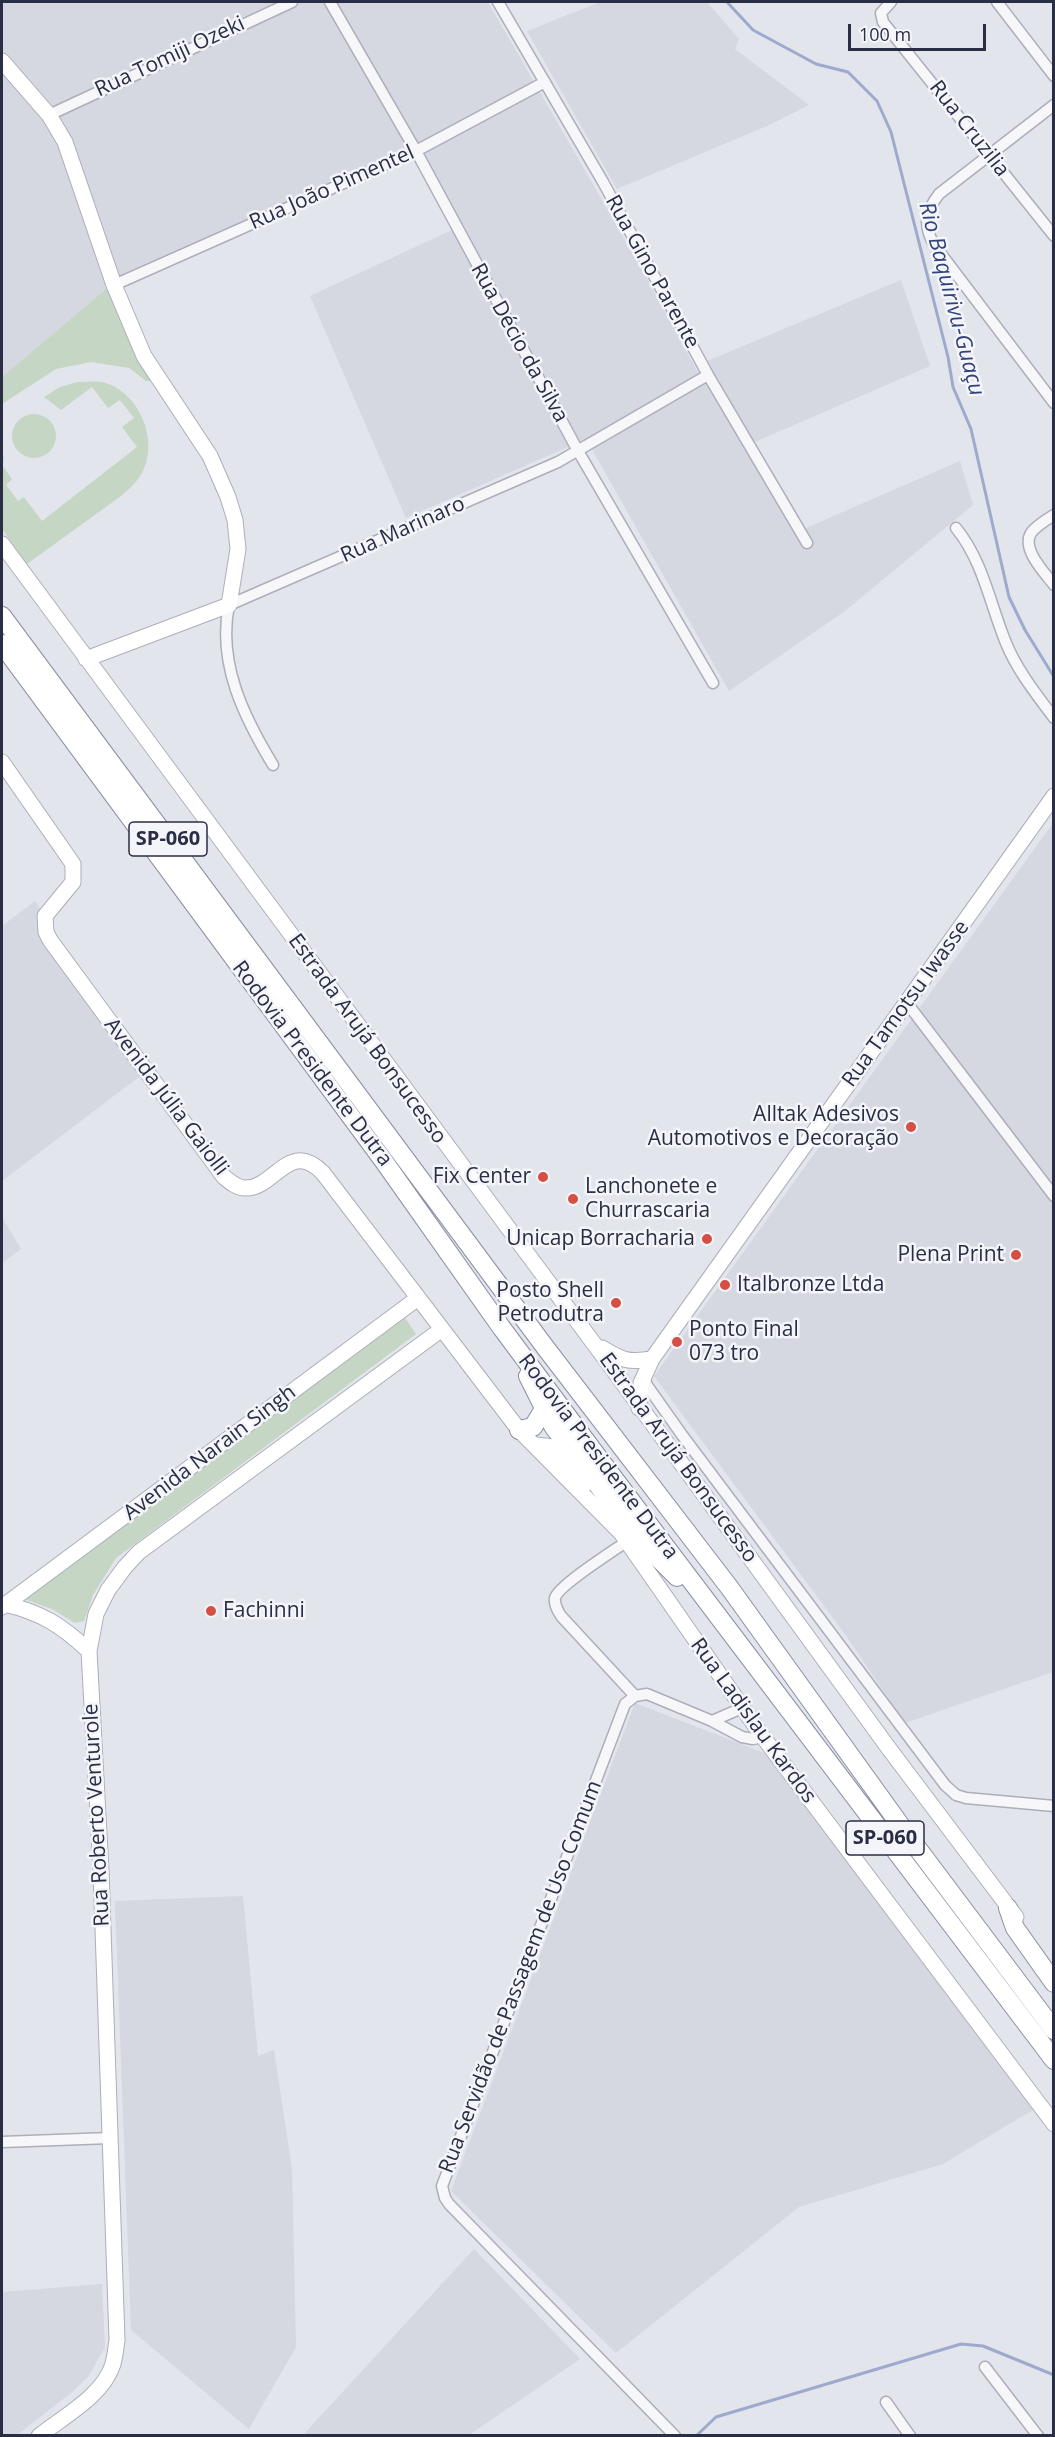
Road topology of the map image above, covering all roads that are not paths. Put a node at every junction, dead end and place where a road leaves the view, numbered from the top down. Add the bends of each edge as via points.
1 (292, 2) edge
2 (330, 2) edge
3 (498, 2) edge
4 (891, 2) edge
5 (997, 2) edge
6 (2, 61) edge
7 (1053, 76) edge
8 (545, 82) junction
9 (1053, 105) edge
10 (49, 115) junction
11 (416, 151) junction
12 (990, 155) junction
13 (1053, 237) edge
14 (114, 285) junction
15 (708, 375) junction
16 (1053, 403) edge
17 (578, 451) junction
18 (1053, 515) edge
19 (956, 528) dead end
20 (807, 543) dead end
21 (2, 544) edge
22 (1053, 585) edge
23 (229, 605) junction
24 (2, 616) edge
25 (2, 644) edge
26 (86, 659) junction
27 (712, 683) dead end
28 (1053, 717) edge
29 (2, 762) edge
30 (273, 765) dead end
31 (1053, 796) edge
32 (907, 1003) junction
33 (1053, 1196) edge
34 (418, 1298) junction
35 (501, 1326) junction
36 (442, 1329) junction
37 (595, 1346) junction
38 (652, 1359) junction
39 (644, 1375) junction
40 (639, 1407) junction
41 (544, 1409) junction
42 (519, 1430) junction
43 (623, 1537) junction
44 (656, 1557) junction
45 (3, 1606) edge
46 (717, 1616) junction
47 (89, 1651) junction
48 (634, 1696) junction
49 (742, 1708) junction
50 (712, 1721) junction
51 (763, 1737) junction
52 (1053, 1806) edge
53 (1008, 1908) junction
54 (1053, 1967) edge
55 (1053, 1983) edge
56 (1053, 2030) edge
57 (1053, 2060) edge
58 (1053, 2124) edge
59 (110, 2138) junction
60 (2, 2142) edge
61 (985, 2367) dead end
62 (886, 2402) dead end
63 (39, 2436) edge
64 (675, 2436) edge
65 (910, 2436) edge
66 (1038, 2436) edge

1 - 10 street, Rua Tomiji Ozeki
2 - 11 street, Rua Décio da Silva
3 - 8 street, Rua Gino Parente
4 - 12 street, Rua Cruzilia via 880,13 883,22
5 - 7 street
6 - 10 street
8 - 11 street, Rua João Pimentel
8 - 15 street, Rua Gino Parente
9 - 12 street
10 - 14 street via 66,142
11 - 14 street, Rua João Pimentel
11 - 17 street, Rua Décio da Silva
12 - 13 street, Rua Cruzilia
12 - 16 street via 939,194 928,211 926,228
14 - 23 street via 144,356 210,456 228,497 238,549
15 - 17 street, Rua Marinaro
15 - 20 street, Rua Gino Parente
17 - 23 street, Rua Marinaro
17 - 27 street, Rua Décio da Silva
18 - 22 street via 1029,537 1031,550
19 - 28 street via 975,556 1007,645
21 - 26 street, Estrada Arujá Bonsucesso
23 - 26 street, Rua Marinaro
23 - 30 street via 226,646 239,700 245,718
24 - 56 highway, Rodovia Presidente Dutra / SP-060 via 540,1340 729,1587
25 - 35 highway, Rodovia Presidente Dutra / SP-060
26 - 37 street, Estrada Arujá Bonsucesso
29 - 34 street, Avenida Júlia Gaiolli via 73,864 73,882 45,916 50,940 224,1178 244,1188 261,1183 294,1162 317,1167
31 - 32 street, Rua Tamotsu Iwasse
32 - 33 street
32 - 38 street, Rua Tamotsu Iwasse
34 - 36 street, Avenida Júlia Gaiolli
34 - 45 street, Avenida Narain Singh
35 - 41 highway
35 - 46 highway, Rodovia Presidente Dutra / SP-060
36 - 42 street
36 - 47 street, Rua Roberto Venturole via 139,1552 108,1590 96,1614
37 - 38 street via 618,1359
37 - 40 street, Estrada Arujá Bonsucesso
38 - 39 street, Rua Tamotsu Iwasse
39 - 40 street, Rua Tamotsu Iwasse
39 - 52 street via 646,1384 682,1435 945,1785 966,1798
40 - 53 street, Estrada Arujá Bonsucesso
41 - 42 highway via 538,1423
41 - 44 highway via 553,1426
42 - 43 street, Rua Ladislau Kardos via 536,1445 554,1447
43 - 44 highway
43 - 48 street via 564,1586 555,1596 555,1603 561,1616
43 - 49 street, Rua Ladislau Kardos
44 - 46 highway
45 - 47 street via 31,1611 51,1620
46 - 57 highway, Rodovia Presidente Dutra / SP-060
47 - 59 street, Rua Roberto Venturole
48 - 50 street via 652,1695
48 - 64 street, Rua Servidão de Passagem de Uso Comum via 623,1709 444,2180 443,2192 449,2204
49 - 50 street
49 - 51 street, Rua Ladislau Kardos
50 - 51 street via 742,1737
51 - 58 street, Rua Ladislau Kardos
53 - 54 street, Estrada Arujá Bonsucesso
53 - 55 highway via 1015,1928
59 - 60 street
59 - 63 street, Rua Roberto Venturole via 117,2340 112,2365 90,2396
61 - 66 street
62 - 65 street

